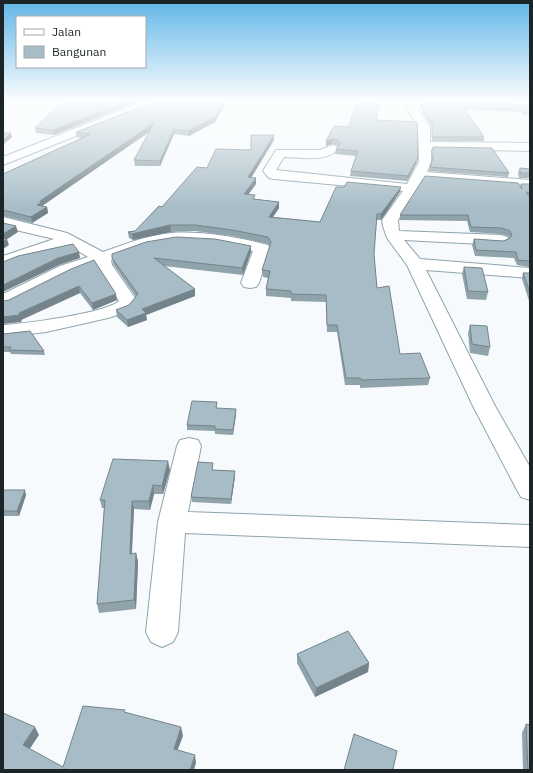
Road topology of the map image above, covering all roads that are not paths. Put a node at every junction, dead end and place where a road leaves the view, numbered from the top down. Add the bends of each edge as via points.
1 (61, 137) edge
2 (424, 137) edge
3 (424, 145) junction
4 (530, 147) edge
5 (332, 149) edge
6 (3, 162) edge
7 (416, 181) junction
8 (530, 184) edge
9 (3, 222) edge
10 (394, 235) junction
11 (69, 239) junction
12 (501, 240) edge
13 (102, 258) junction
14 (3, 262) edge
15 (415, 264) junction
16 (530, 273) edge
17 (250, 283) dead end
18 (3, 301) edge
19 (3, 331) edge
20 (189, 446) dead end
21 (530, 490) edge
22 (172, 522) junction
23 (530, 536) edge
24 (162, 632) dead end

1 - 6 street
2 - 3 street
3 - 4 street
3 - 7 street via 426,162
5 - 7 street via 322,154 280,153 269,171 274,174
7 - 8 street
7 - 10 street via 390,220 389,226
9 - 11 street
10 - 12 street
10 - 15 street
11 - 13 street
11 - 14 street
13 - 17 street via 148,242 171,238 239,243 262,248
13 - 18 street via 66,270
13 - 19 street via 128,300 124,307 64,323
15 - 16 street
15 - 21 street via 484,406
20 - 22 street
22 - 23 street
22 - 24 street

